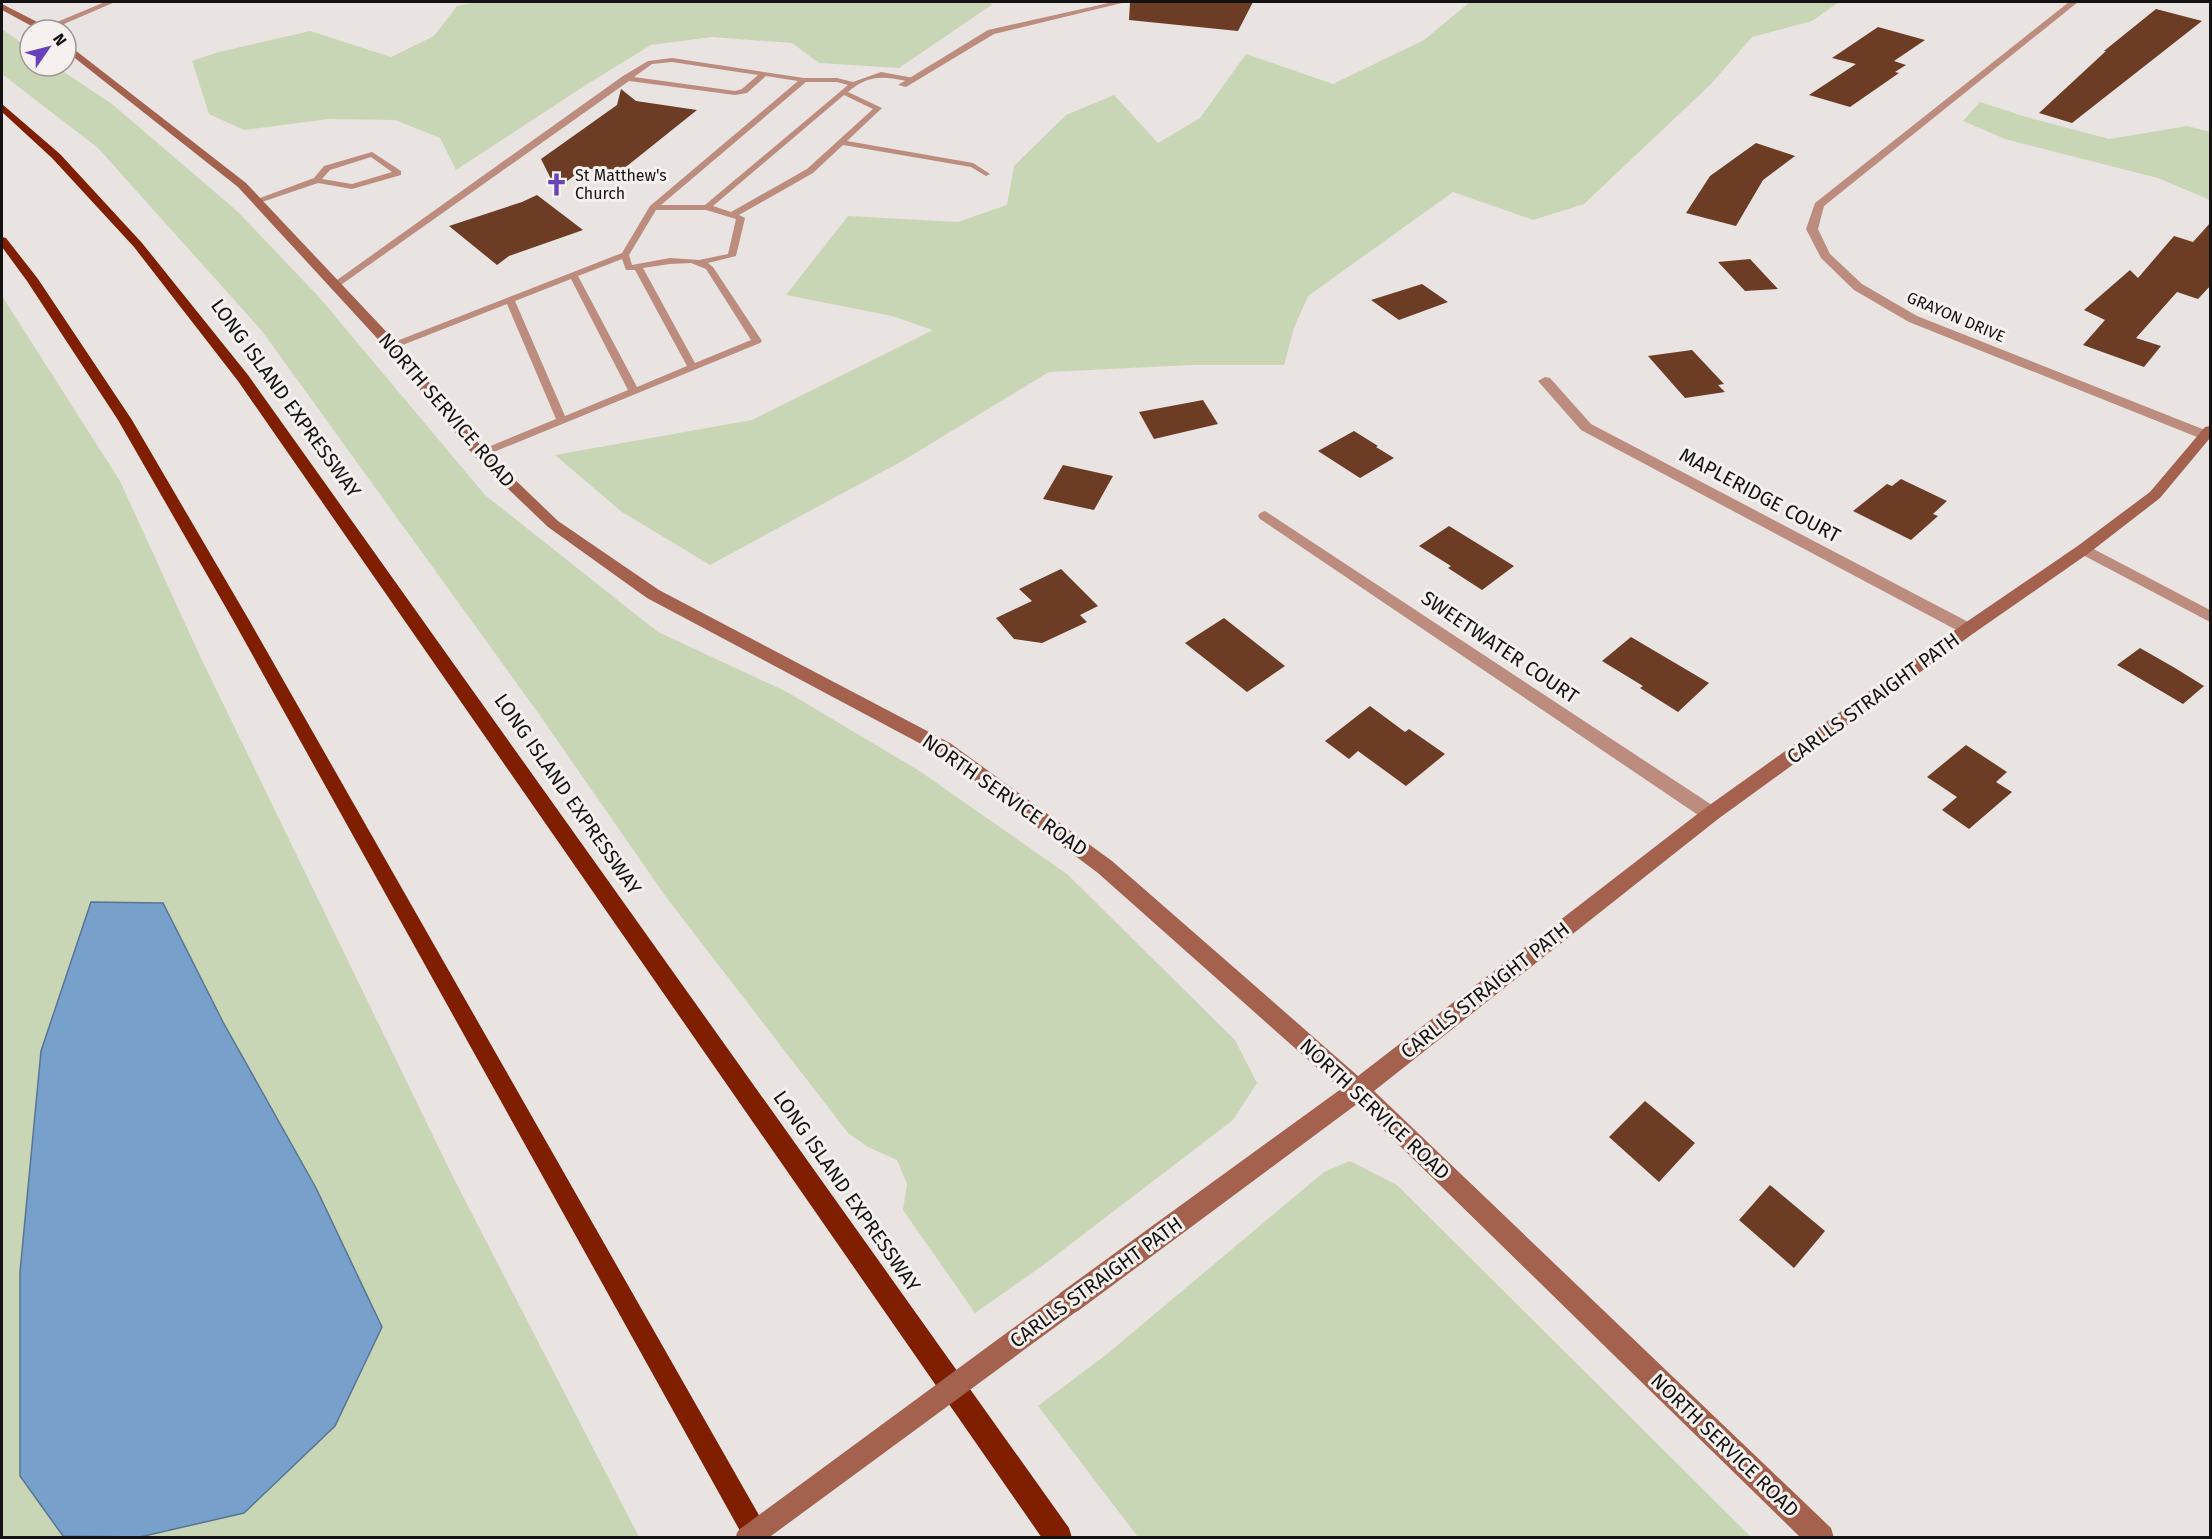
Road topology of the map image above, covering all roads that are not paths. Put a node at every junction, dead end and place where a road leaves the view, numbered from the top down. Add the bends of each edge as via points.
1 (111, 2) edge
2 (1122, 2) edge
3 (2074, 2) edge
4 (2, 7) edge
5 (23, 18) edge
6 (74, 18) edge
7 (78, 55) edge
8 (764, 74) junction
9 (626, 78) junction
10 (804, 80) junction
11 (907, 82) joint
12 (853, 84) junction
13 (843, 92) junction
14 (2, 107) edge
15 (841, 142) junction
16 (986, 174) dead end
17 (317, 180) junction
18 (256, 201) junction
19 (707, 207) junction
20 (653, 208) junction
21 (732, 215) junction
22 (2, 240) edge
23 (625, 255) junction
24 (701, 262) junction
25 (638, 267) junction
26 (573, 275) junction
27 (335, 285) junction
28 (510, 300) junction
29 (392, 346) junction
30 (693, 367) junction
31 (1545, 381) dead end
32 (634, 392) junction
33 (562, 421) junction
34 (2209, 433) edge
35 (480, 454) junction
36 (1265, 516) dead end
37 (2084, 549) junction
38 (2211, 617) edge
39 (1968, 629) junction
40 (1711, 814) junction
41 (1358, 1090) junction
42 (748, 1538) edge
43 (759, 1538) edge
44 (1059, 1538) edge
45 (1821, 1538) edge

1 - 6 street
2 - 11 street via 991,32
3 - 34 street, GRAYON DRIVE via 1819,205 1812,229 1825,256 1858,287 1913,319
4 - 5 main road
7 - 18 main road, NORTH SERVICE ROAD via 242,185
8 - 9 lane via 662,60 650,62
8 - 9 lane via 744,91 735,93
8 - 10 lane
9 - 27 lane
10 - 12 lane
10 - 20 lane
11 - 12 lane via 881,74
12 - 13 lane
13 - 15 lane via 878,108
13 - 19 lane
14 - 44 highway, LONG ISLAND EXPRESSWAY via 56,156 138,245 243,378
15 - 16 lane via 974,165
15 - 21 lane via 810,171
17 - 17 lane via 327,168 372,154 398,173 352,187
17 - 18 lane
18 - 27 main road, NORTH SERVICE ROAD
19 - 20 lane
19 - 21 lane
20 - 23 lane
21 - 24 lane via 741,218 732,256
22 - 43 highway via 125,420
23 - 25 lane via 629,268
23 - 26 lane
24 - 25 lane
24 - 30 lane via 709,267 757,340
25 - 30 lane
26 - 28 lane
26 - 32 lane
27 - 29 main road, NORTH SERVICE ROAD
28 - 29 lane
28 - 33 lane
29 - 35 main road, NORTH SERVICE ROAD
30 - 32 lane
31 - 39 street, MAPLERIDGE COURT via 1586,427
32 - 33 lane
33 - 35 lane
34 - 37 main road, CARLLS STRAIGHT PATH via 2154,495
35 - 41 main road, NORTH SERVICE ROAD via 553,524 652,594 944,748 1105,867
36 - 40 street, SWEETWATER COURT
37 - 38 street
37 - 39 main road, CARLLS STRAIGHT PATH
39 - 40 main road, CARLLS STRAIGHT PATH
40 - 41 main road, CARLLS STRAIGHT PATH
41 - 42 main road, CARLLS STRAIGHT PATH, bridge
41 - 45 main road, NORTH SERVICE ROAD

